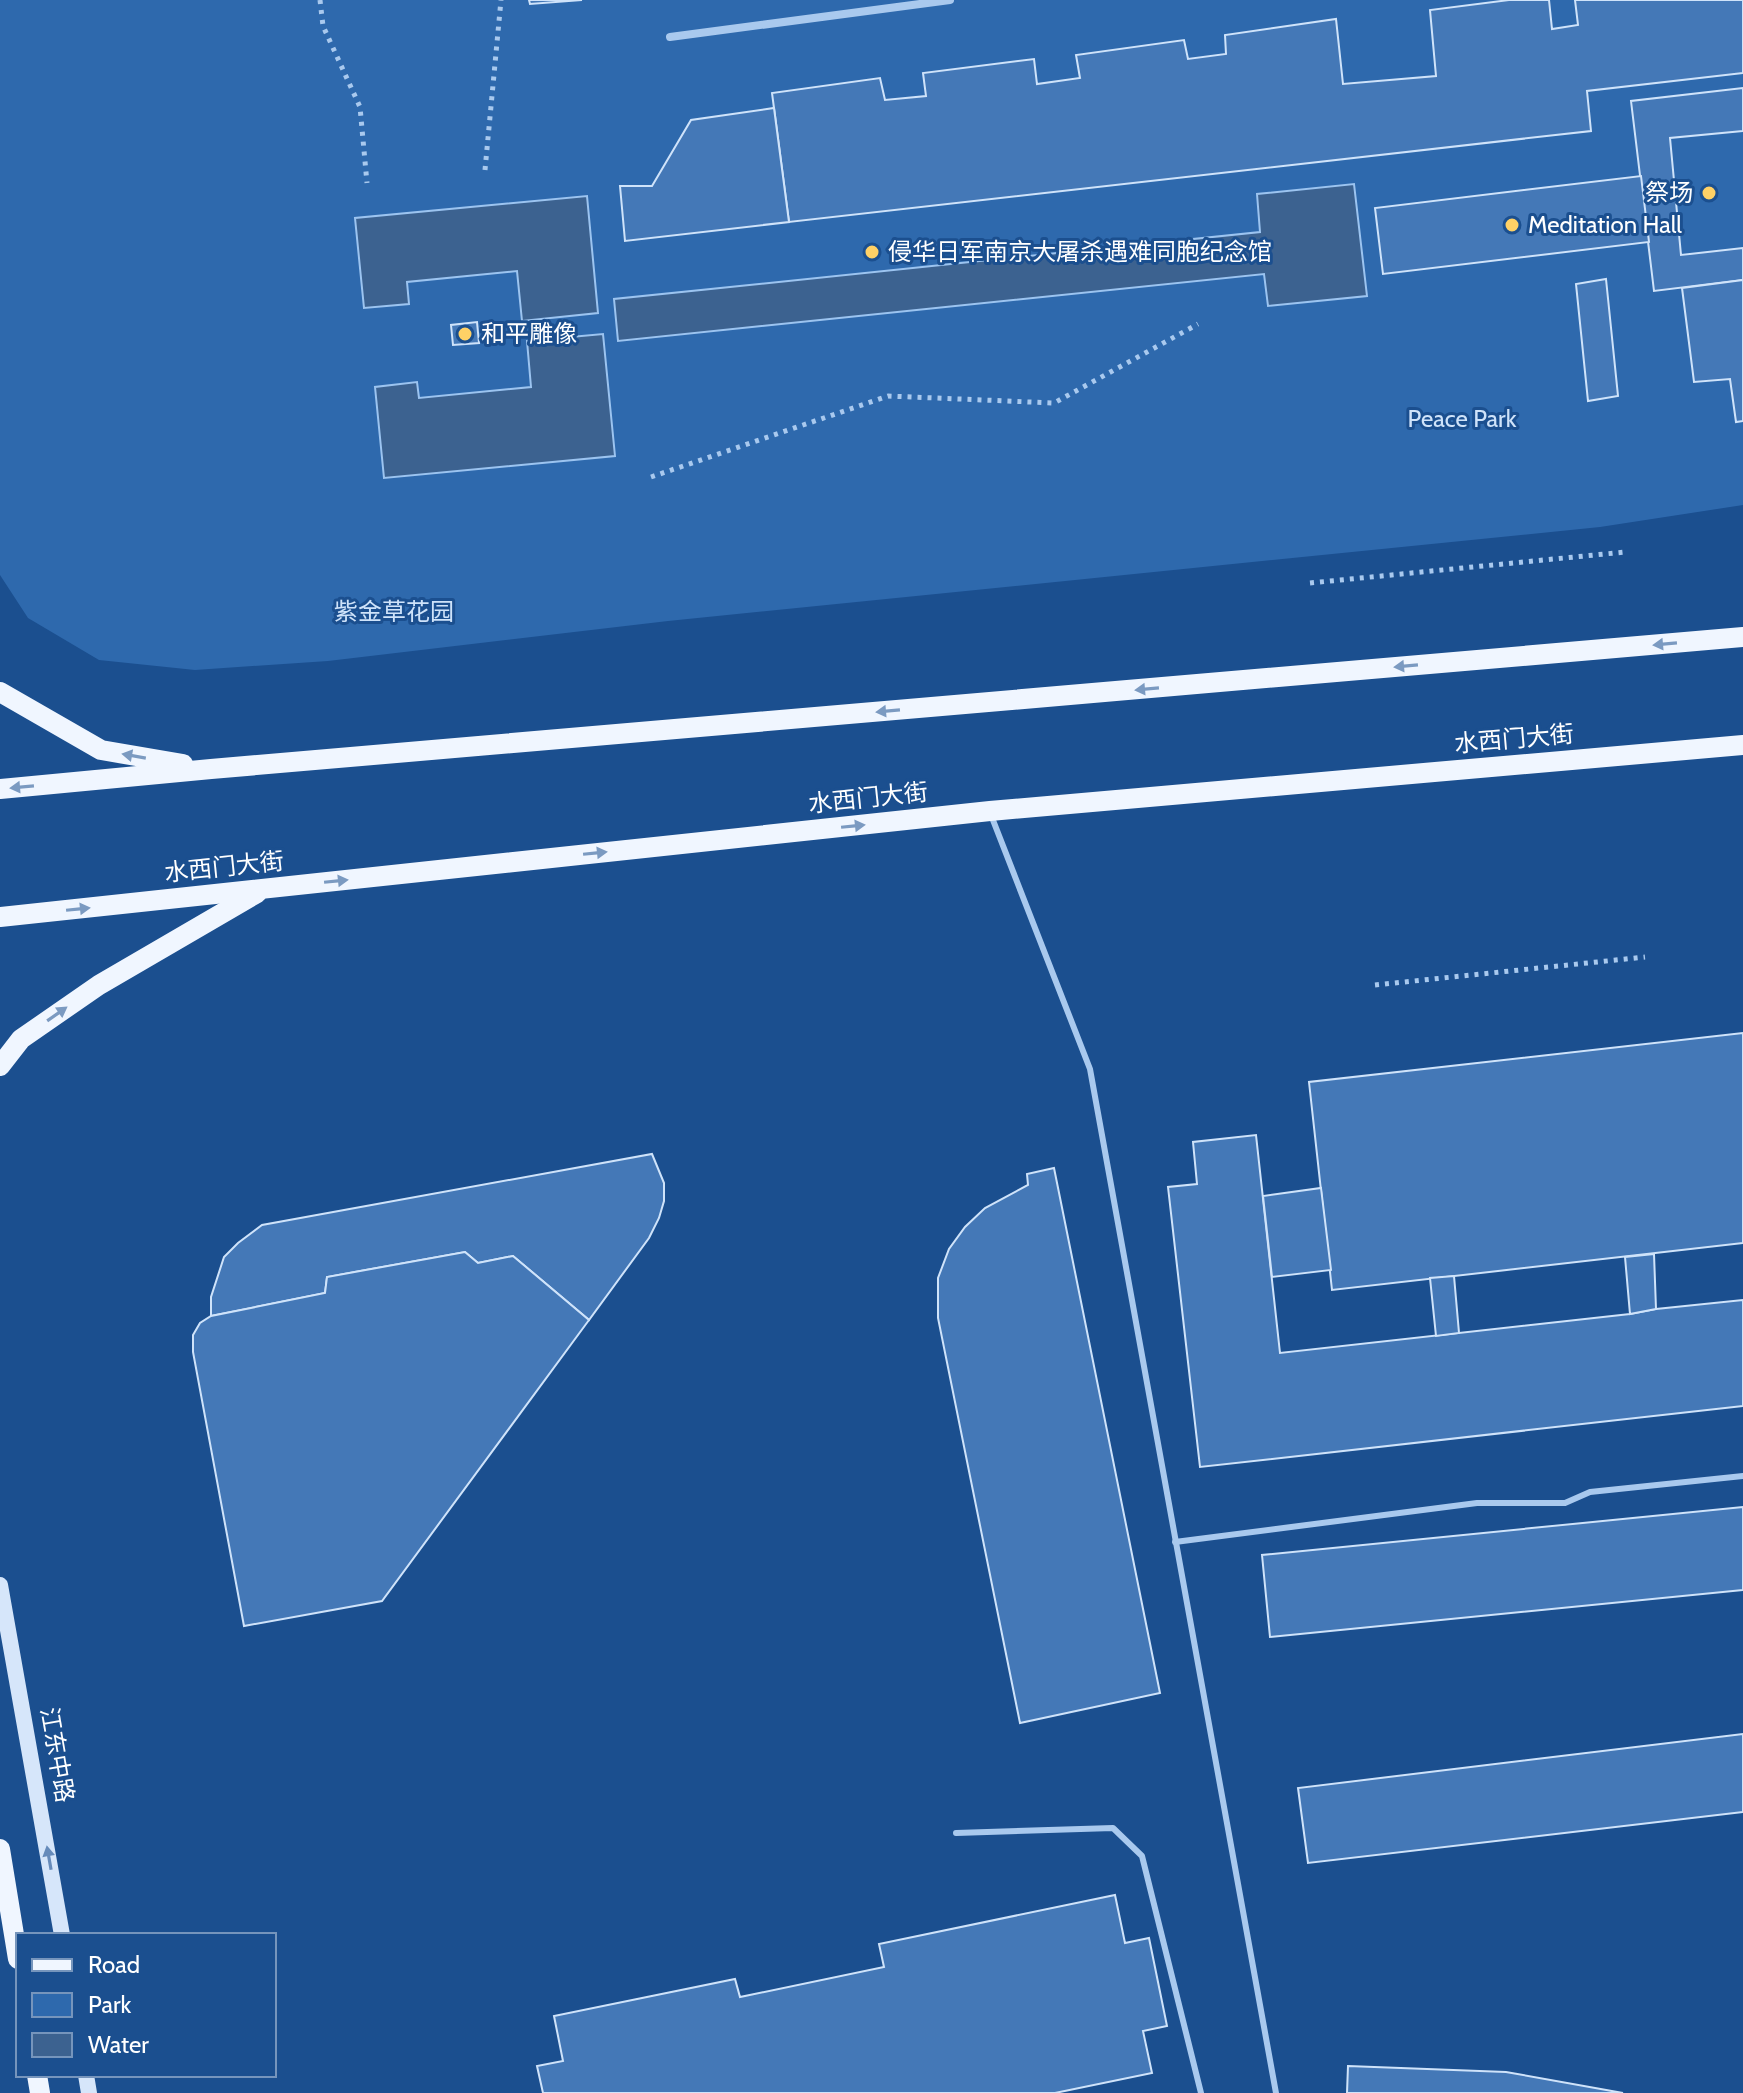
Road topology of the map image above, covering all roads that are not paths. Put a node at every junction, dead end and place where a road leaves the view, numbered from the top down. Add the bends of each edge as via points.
1 (950, 0) edge
2 (670, 37) dead end
3 (1743, 637) edge
4 (0, 692) edge
5 (1743, 745) edge
6 (211, 769) junction
7 (0, 789) edge
8 (990, 811) junction
9 (265, 888) junction
10 (0, 917) edge
11 (0, 1066) edge
12 (1743, 1476) edge
13 (1175, 1542) junction
14 (0, 1585) edge
15 (956, 1833) dead end
16 (0, 1849) edge
17 (62, 1933) edge
18 (16, 1947) edge
19 (1201, 2093) edge
20 (1276, 2093) edge

1 - 2 street
3 -> 6 main road
6 -> 4 main road via 101,750
5 - 8 main road, 水西门大街
6 -> 7 main road
9 -> 8 main road, 水西门大街
8 - 13 lane via 1090,1069
10 -> 9 main road, 水西门大街
11 -> 9 main road via 21,1039 99,985
12 - 13 lane via 1590,1492 1565,1503 1477,1503
13 - 20 lane
17 -> 14 street, 江东中路
15 - 19 lane via 1113,1828 1142,1856
16 - 18 main road

